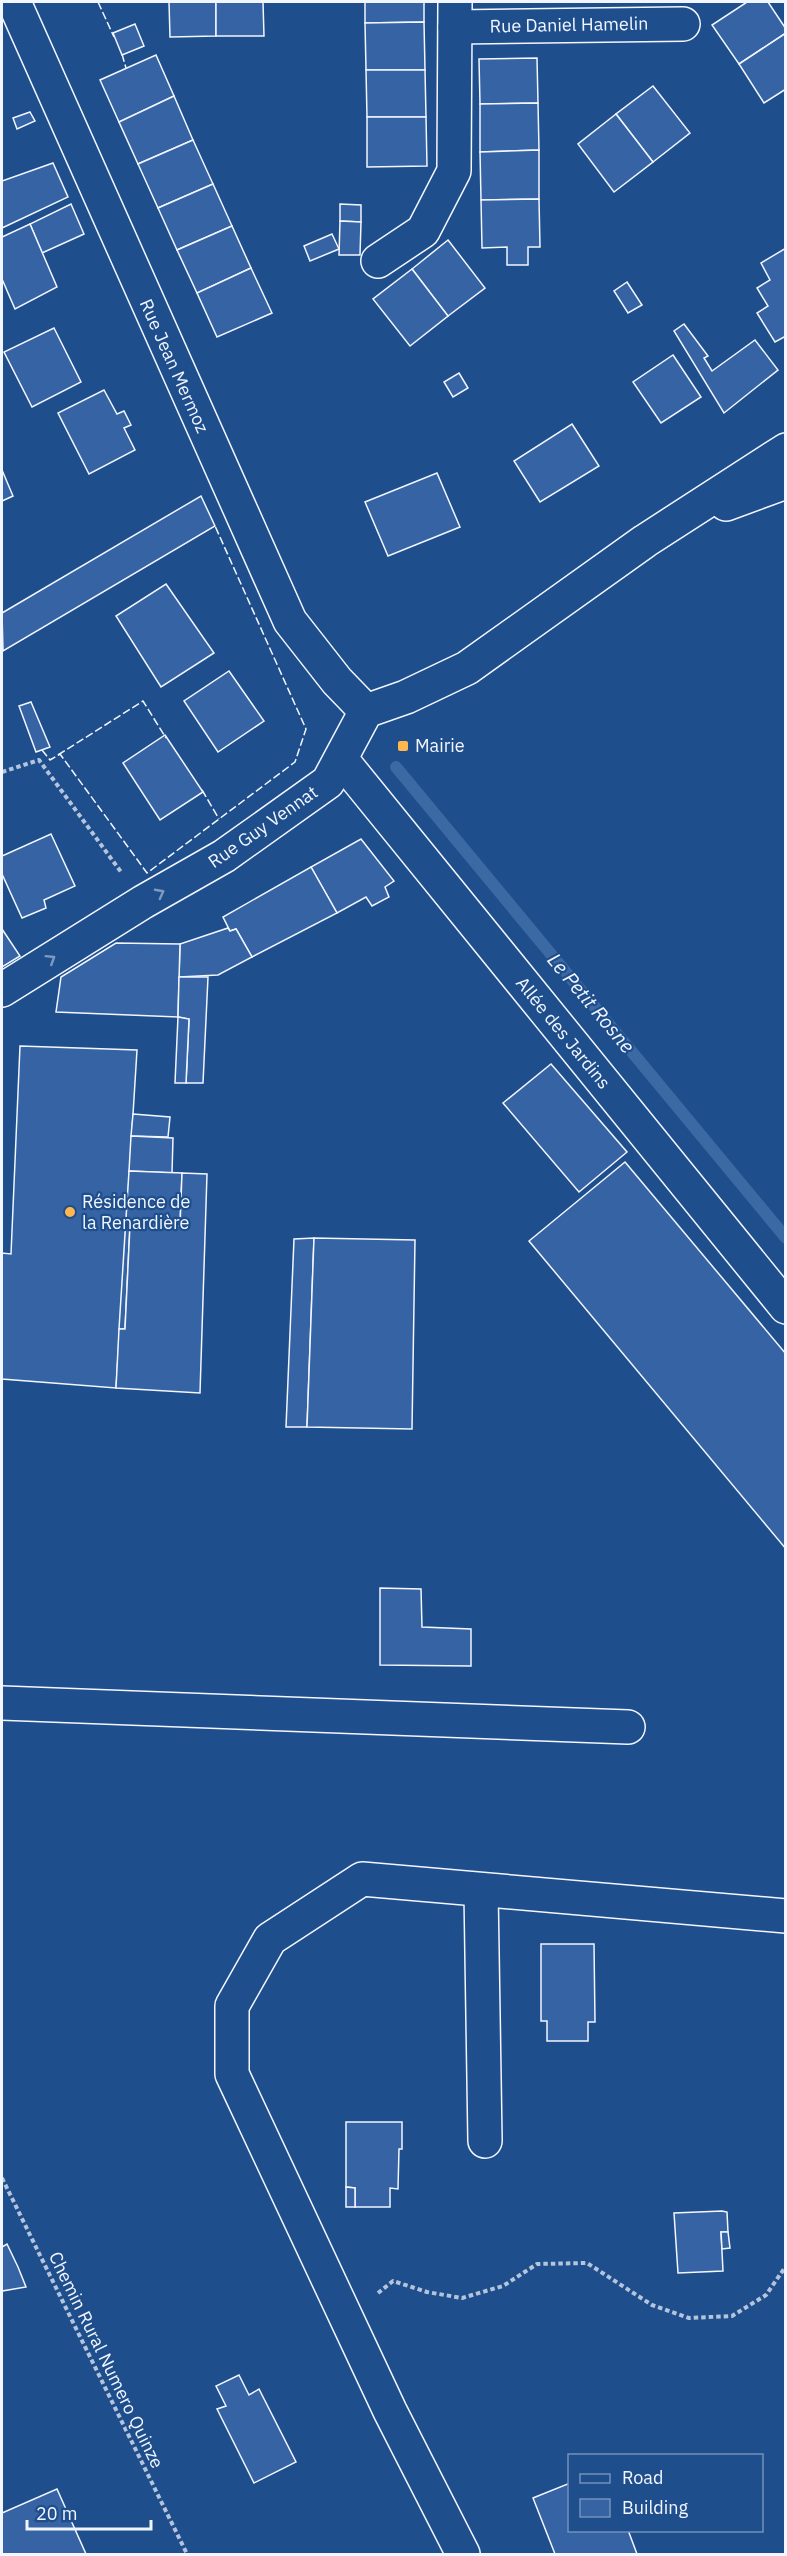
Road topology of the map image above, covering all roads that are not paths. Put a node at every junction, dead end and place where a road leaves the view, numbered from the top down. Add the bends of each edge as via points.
1 (15, 2) edge
2 (455, 14) edge
3 (683, 24) dead end
4 (378, 261) dead end
5 (786, 450) edge
6 (786, 482) edge
7 (645, 541) junction
8 (366, 711) junction
9 (341, 759) junction
10 (2, 990) edge
11 (786, 1307) edge
12 (2, 1703) edge
13 (628, 1728) dead end
14 (481, 1890) junction
15 (786, 1916) edge
16 (485, 2141) dead end
17 (463, 2554) edge

1 - 8 street, Rue Jean Mermoz via 290,621
2 - 3 street, Rue Daniel Hamelin
2 - 4 street via 454,171 423,231
5 - 7 street
6 - 7 street via 724,504
7 - 8 street via 467,668
8 - 9 street, Rue Guy Vennat
10 -> 9 street, Rue Guy Vennat via 224,856 328,782
9 - 11 street, Allée des Jardins
12 - 13 street
14 - 15 street
14 - 16 street
14 - 17 street via 362,1879 270,1939 232,2006 232,2074 390,2411

